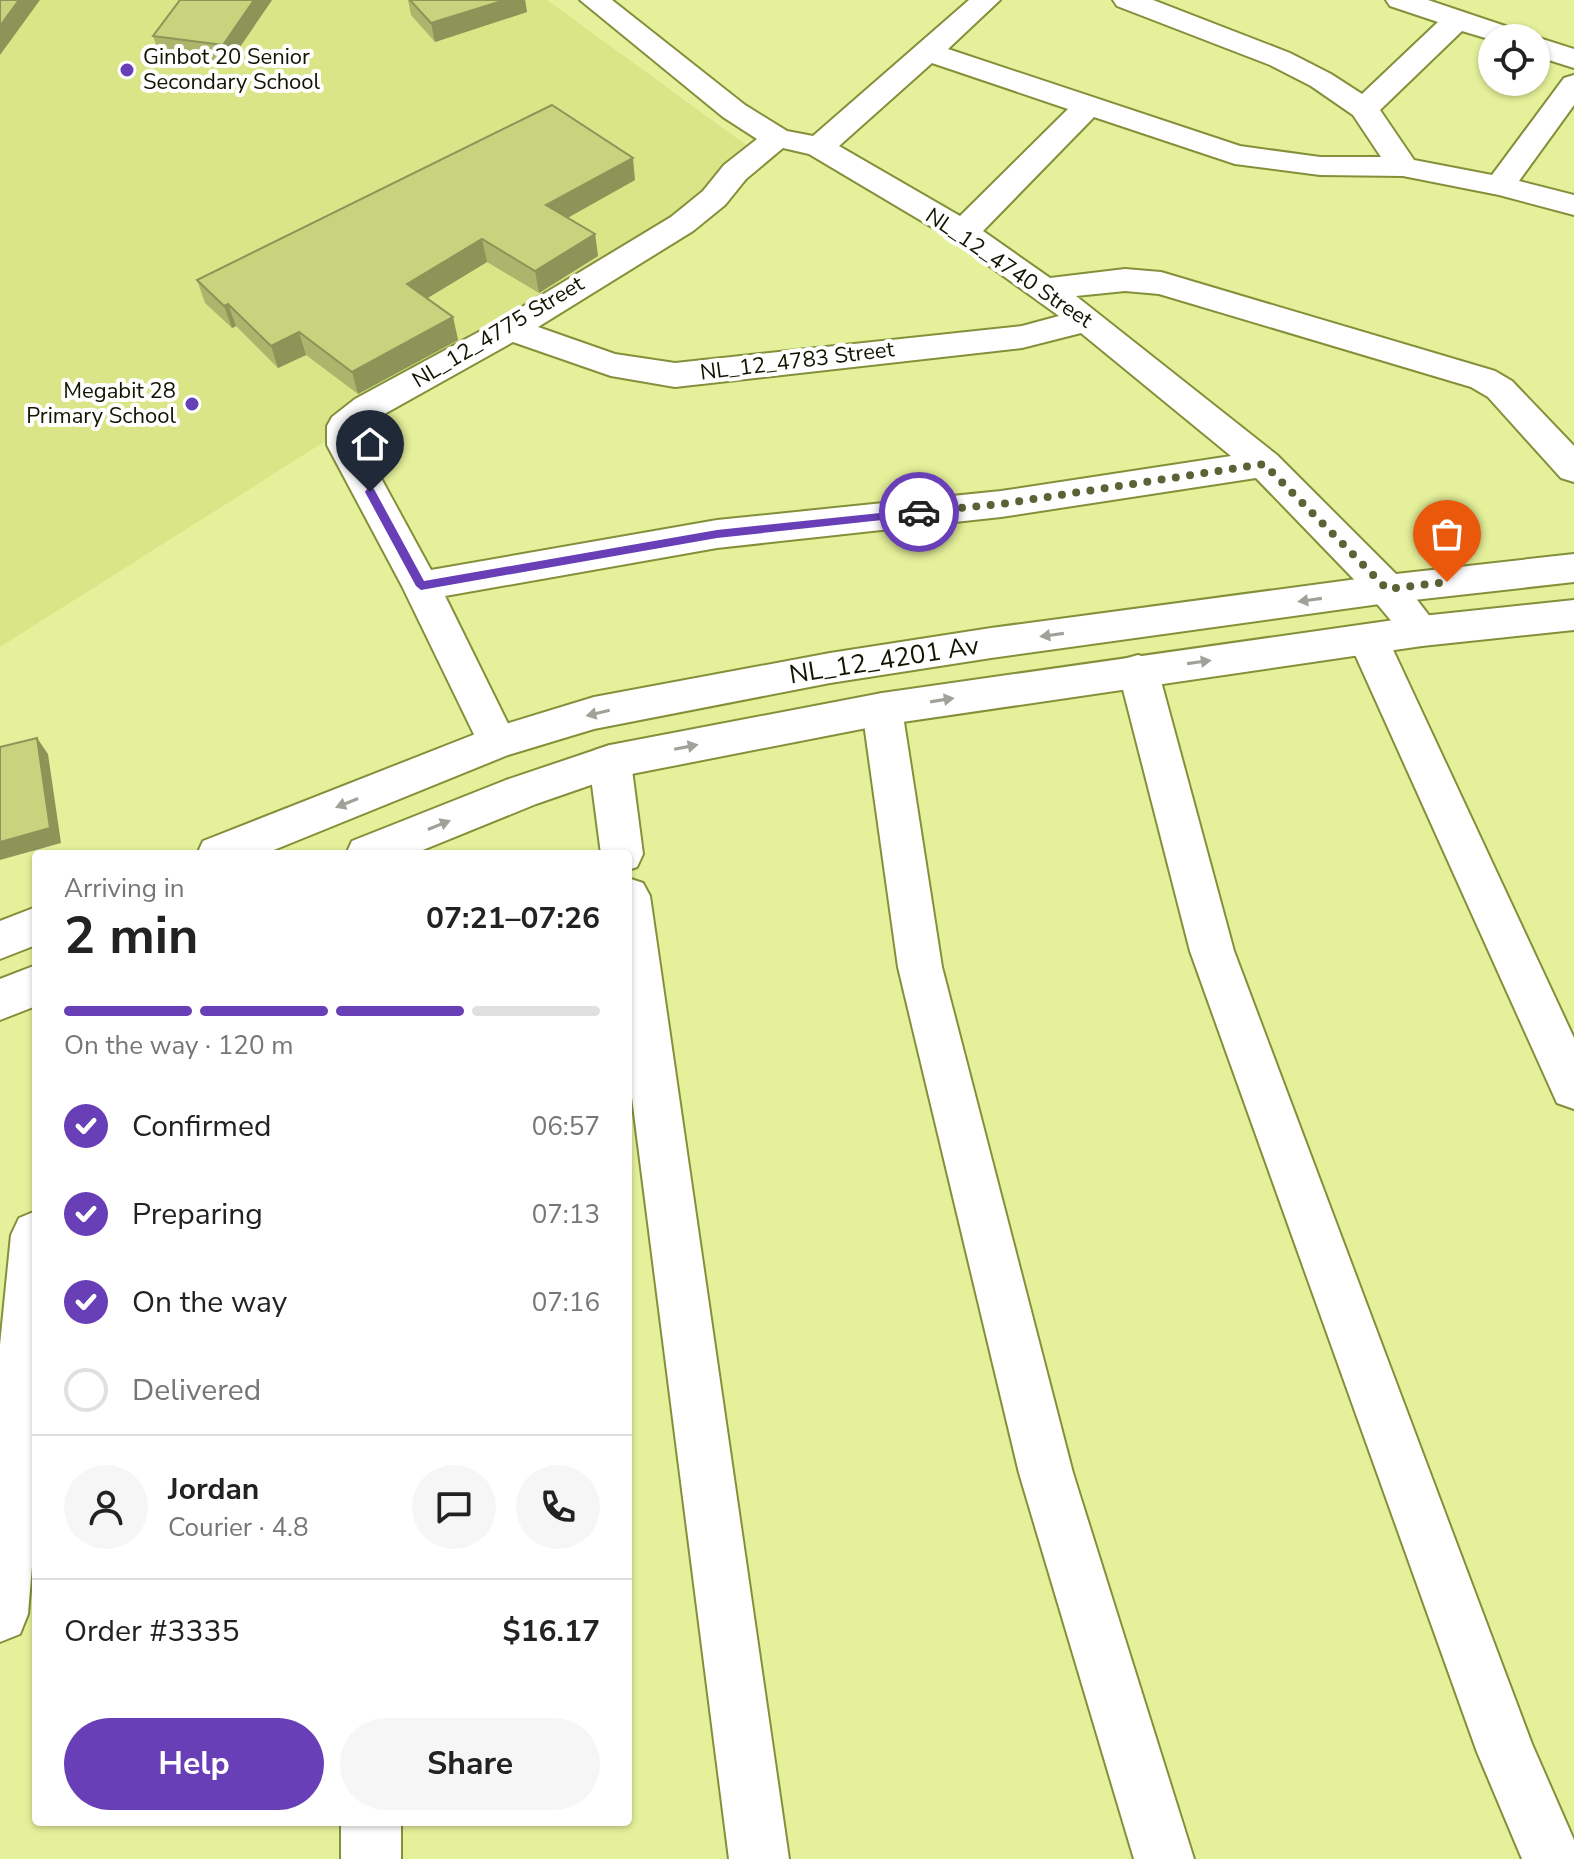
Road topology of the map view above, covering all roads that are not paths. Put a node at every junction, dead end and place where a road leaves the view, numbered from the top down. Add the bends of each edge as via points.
1 (986, 0) edge
2 (1127, 0) edge
3 (1400, 0) edge
4 (599, 1) edge
5 (1458, 19) junction
6 (1478, 26) edge
7 (1550, 51) edge
8 (929, 52) junction
9 (1574, 59) edge
10 (1574, 84) edge
11 (1089, 105) junction
12 (1364, 109) junction
13 (777, 138) junction
14 (819, 147) junction
15 (1403, 167) junction
16 (1500, 186) junction
17 (1574, 205) edge
18 (963, 232) junction
19 (1046, 289) junction
20 (1087, 320) junction
21 (511, 329) junction
22 (1264, 464) junction
23 (1574, 469) edge
24 (1574, 568) edge
25 (421, 586) junction
26 (1387, 589) junction
27 (1574, 615) edge
28 (1422, 631) junction
29 (1368, 639) junction
30 (1138, 670) junction
31 (882, 709) junction
32 (497, 742) junction
33 (610, 762) junction
34 (228, 850) edge
35 (377, 850) edge
36 (621, 850) edge
37 (632, 925) edge
38 (32, 928) edge
39 (0, 940) edge
40 (32, 987) edge
41 (0, 1000) edge
42 (1574, 1088) edge
43 (32, 1277) edge
44 (0, 1614) edge
45 (371, 1826) edge
46 (371, 1859) edge
47 (759, 1859) edge
48 (1164, 1859) edge
49 (1552, 1859) edge

1 - 8 street
2 - 12 street via 1280,59
3 - 5 street
4 - 13 street, NL_12_4740 Street via 734,111
5 - 6 street
5 - 12 street
7 - 9 street
8 - 11 street
8 - 14 street
10 - 16 street
11 - 15 street via 1260,160
11 - 18 street
12 - 15 street
13 - 14 street, NL_12_4740 Street
13 - 21 street, NL_12_4775 Street via 682,224
14 - 18 street, NL_12_4740 Street
15 - 16 street
16 - 17 street
18 - 19 street, NL_12_4740 Street
19 - 20 street, NL_12_4740 Street
19 - 23 street via 1125,280 1161,283 1471,375 1500,389
20 - 21 street, NL_12_4783 Street via 1022,337 675,375 613,367
20 - 22 street, NL_12_4740 Street
21 - 25 street, NL_12_4775 Street via 367,408 345,426 345,445
22 - 25 street via 1001,504 717,534
22 - 26 street, NL_12_4740 Street
24 - 26 street, NL_12_4201 Av
25 - 32 street, NL_12_4775 Street
26 - 28 street, NL_12_4740 Street
26 -> 32 street, NL_12_4201 Av via 830,668 594,713
27 - 28 street, NL_12_4201 Av
28 - 29 street, NL_12_4201 Av
30 -> 29 street, NL_12_4201 Av
29 - 42 street
31 -> 30 street, NL_12_4201 Av
30 - 49 street via 1212,951 1500,1737
33 -> 31 street, NL_12_4201 Av
31 - 48 street via 920,967 1046,1473
32 -> 34 street, NL_12_4201 Av
35 -> 33 street, NL_12_4201 Av
33 - 36 street
37 - 47 street
38 - 39 street
40 - 41 street
43 - 44 street
45 - 46 street

